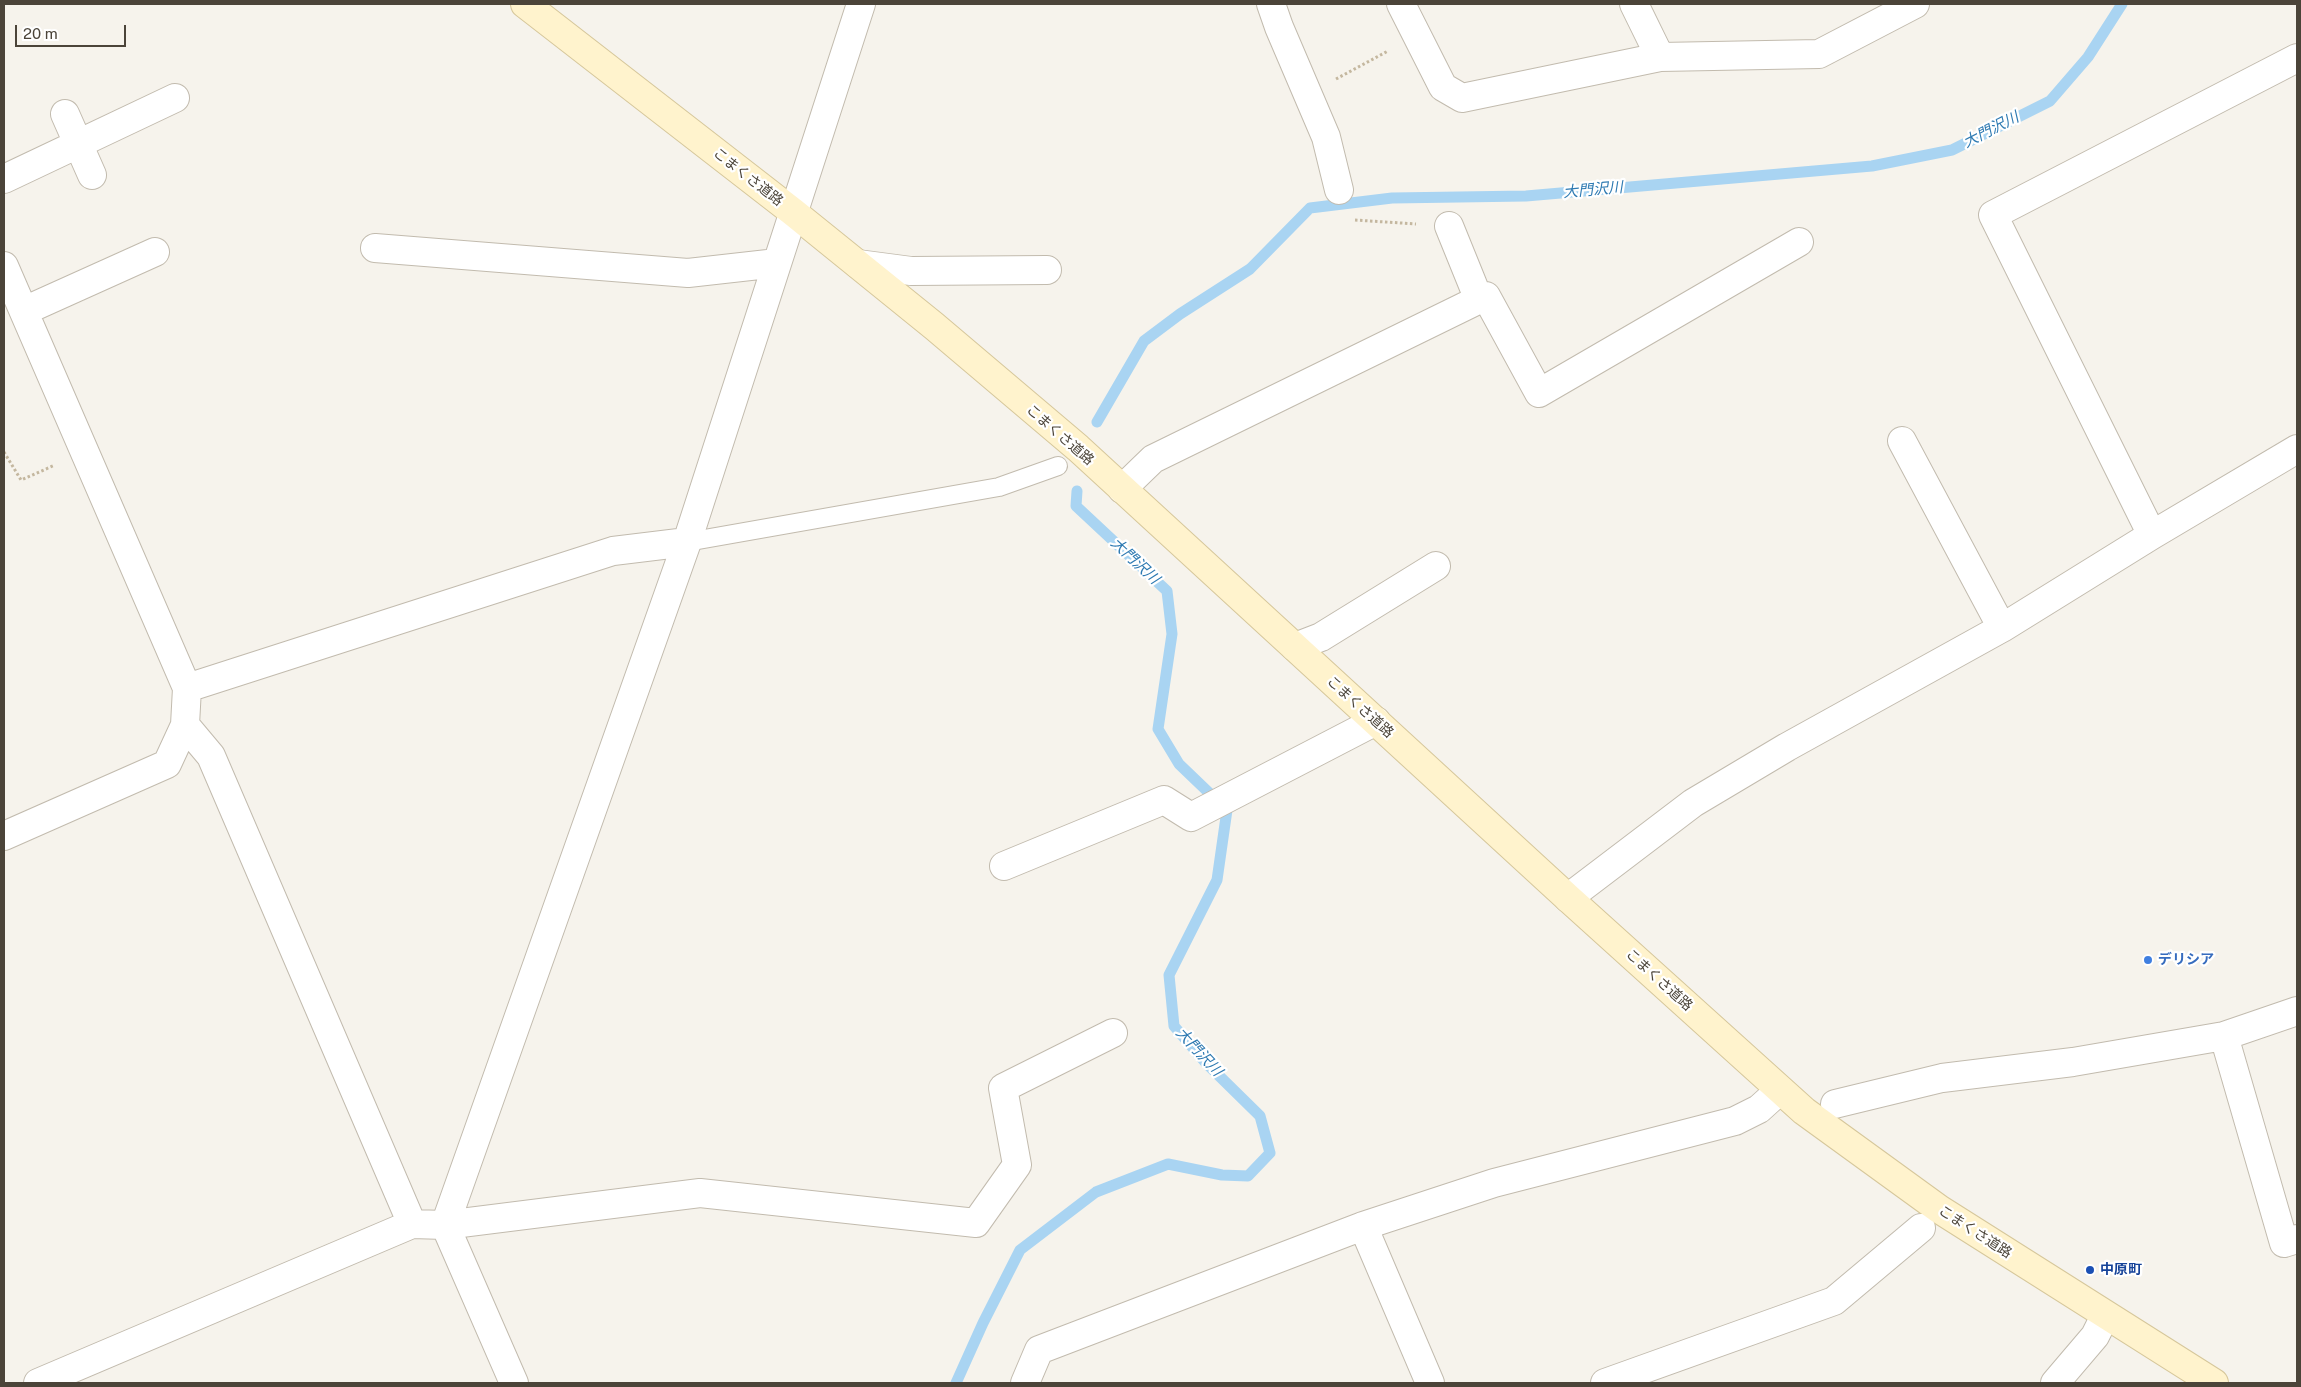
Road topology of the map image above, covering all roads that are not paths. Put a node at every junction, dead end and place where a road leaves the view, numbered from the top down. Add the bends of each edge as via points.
1 (525, 4) edge
2 (861, 4) edge
3 (1271, 4) edge
4 (1401, 4) edge
5 (1634, 4) edge
6 (1915, 4) edge
7 (1868, 14) edge
8 (1660, 57) junction
9 (2297, 58) edge
10 (175, 98) dead end
11 (65, 114) dead end
12 (78, 144) junction
13 (92, 175) dead end
14 (4, 179) edge
15 (1339, 190) road end
16 (793, 212) junction
17 (1449, 226) road end
18 (1799, 242) dead end
19 (376, 248) dead end
20 (155, 252) dead end
21 (777, 263) junction
22 (858, 264) junction
23 (4, 266) edge
24 (1047, 270) dead end
25 (1479, 300) junction
26 (24, 311) junction
27 (1902, 441) dead end
28 (2297, 449) edge
29 (1058, 466) dead end
30 (1122, 490) junction
31 (2152, 535) junction
32 (687, 542) junction
33 (1436, 566) dead end
34 (2002, 628) junction
35 (1294, 647) junction
36 (187, 688) junction
37 (1376, 721) junction
38 (185, 725) junction
39 (4, 836) edge
40 (1004, 866) dead end
41 (1568, 898) junction
42 (2297, 1011) edge
43 (1114, 1033) dead end
44 (2224, 1036) junction
45 (1780, 1090) junction
46 (1835, 1104) dead end
47 (412, 1224) junction
48 (445, 1225) junction
49 (1363, 1226) junction
50 (1921, 1228) dead end
51 (2297, 1239) edge
52 (2105, 1316) junction
53 (38, 1383) edge
54 (514, 1383) edge
55 (1025, 1383) edge
56 (1430, 1383) edge
57 (1605, 1383) edge
58 (2055, 1383) edge
59 (2214, 1383) edge

1 - 16 street, こまくさ道路
2 - 16 street
3 - 15 street via 1326,137
4 - 8 street via 1443,87 1462,98
5 - 8 street
6 - 7 street
7 - 8 street via 1819,54
9 - 31 street via 1993,216
10 - 12 street
11 - 12 street
12 - 13 street
12 - 14 street
16 - 21 street
16 - 22 street, こまくさ道路
17 - 25 street
18 - 25 street via 1539,393 1486,296
19 - 21 street via 688,273
20 - 26 street
21 - 32 street
22 - 24 street via 912,271
22 - 30 street, こまくさ道路 via 1078,448
23 - 26 street
25 - 30 street via 1153,459
26 - 36 street
27 - 34 street
28 - 31 street
29 - 32 lane via 999,487
30 - 35 street, こまくさ道路
31 - 34 street
32 - 36 street via 613,551
32 - 48 street
33 - 35 street via 1321,637
34 - 41 street via 1692,803
35 - 37 street, こまくさ道路
36 - 38 street
37 - 40 street via 1191,817 1164,800
37 - 41 street, こまくさ道路
38 - 39 street via 167,764
38 - 47 street via 211,756
41 - 45 street, こまくさ道路
42 - 44 street
43 - 48 street via 1003,1088 1017,1165 976,1223 700,1193
44 - 46 street via 2073,1062 1942,1078
44 - 51 street via 2284,1243
45 - 49 street via 1759,1109 1735,1122 1494,1183
45 - 52 street, こまくさ道路 via 1939,1209
47 - 48 street
47 - 53 street
48 - 54 street
49 - 55 street via 1039,1350
49 - 56 street
50 - 57 street via 1834,1301
52 - 58 street via 2095,1336
52 - 59 street, こまくさ道路

